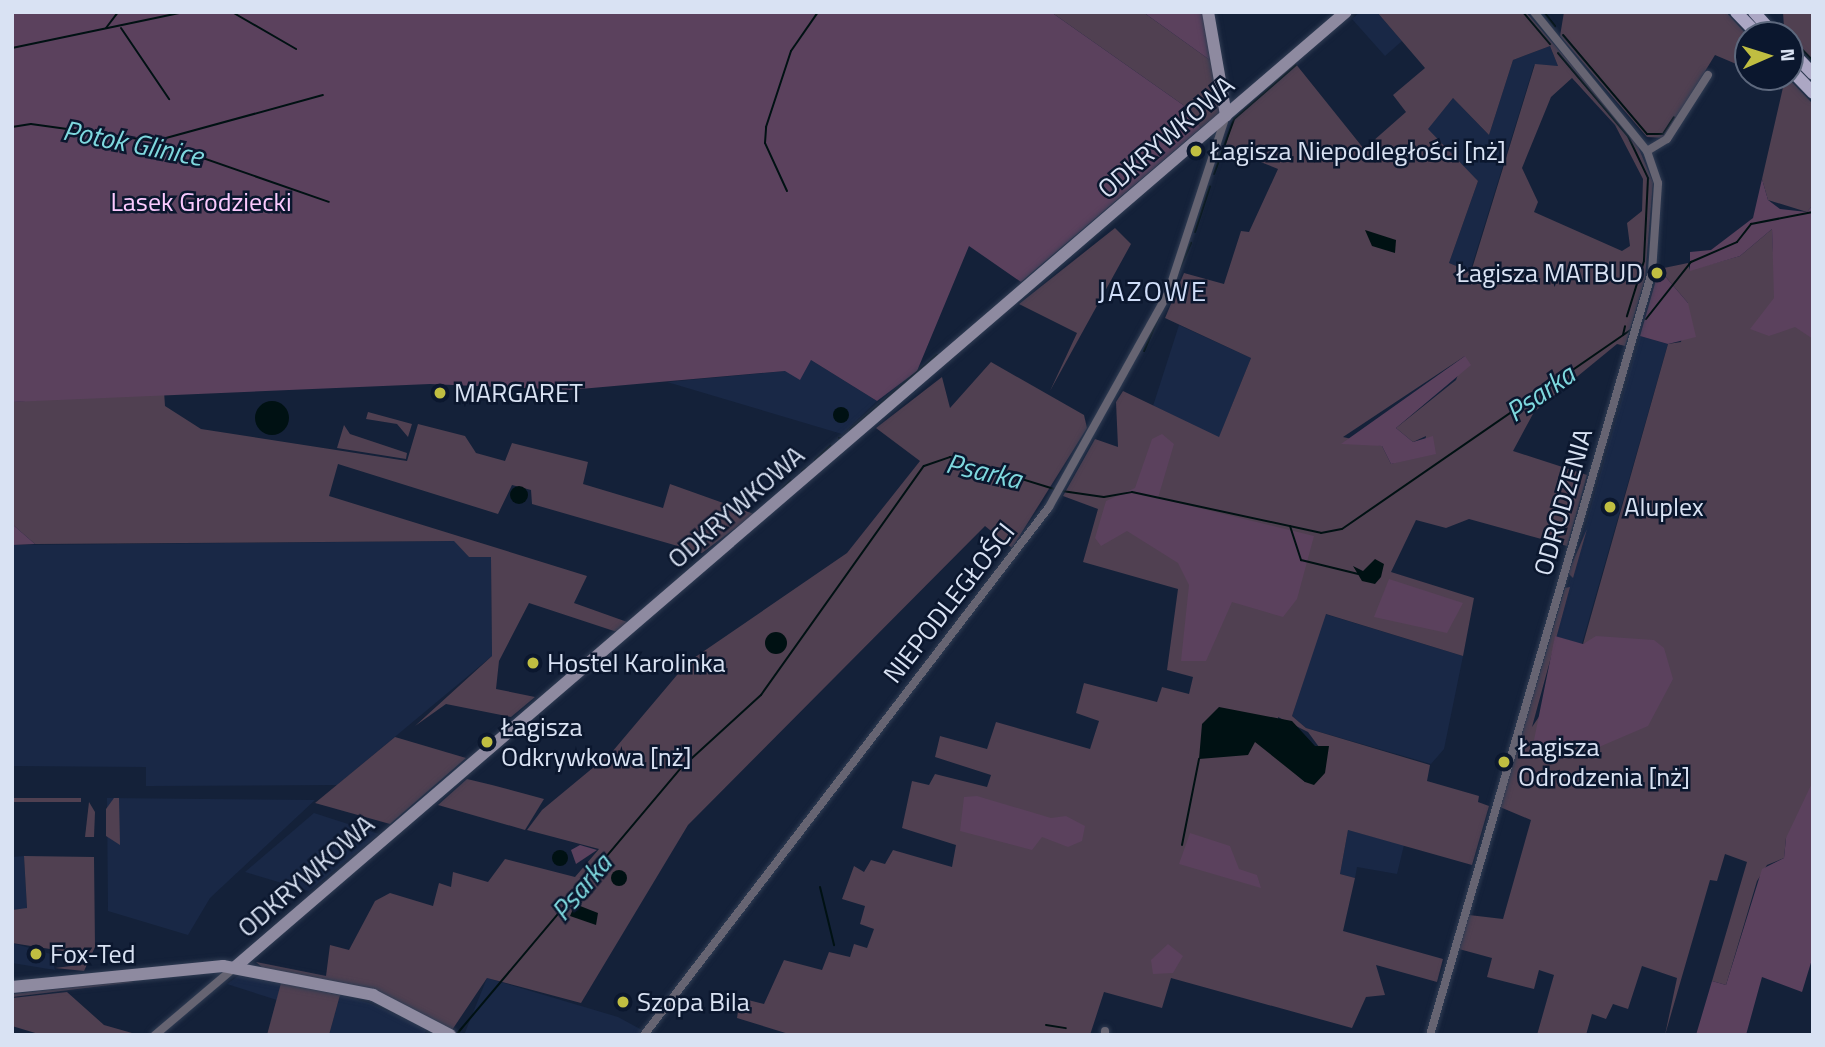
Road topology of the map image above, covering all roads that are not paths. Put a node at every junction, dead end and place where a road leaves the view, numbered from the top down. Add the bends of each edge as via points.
1 (1208, 12) edge
2 (1346, 12) edge
3 (1534, 12) edge
4 (1708, 75) dead end
5 (1226, 115) junction
6 (1647, 151) junction
7 (234, 968) junction
8 (12, 987) edge
9 (447, 1033) edge
10 (155, 1035) edge
11 (644, 1035) edge
12 (1430, 1035) edge

1 - 5 street
2 - 5 street, ODKRYWKOWA
3 - 6 street, ODRODZENIA
4 - 6 street via 1667,139
5 - 7 street, ODKRYWKOWA
5 - 11 street, NIEPODLEGŁOŚCI via 1168,293 1055,497
6 - 12 street, ODRODZENIA via 1658,183 1651,272
7 - 8 street
7 - 9 street via 373,995
7 - 10 street, ODKRYWKOWA

